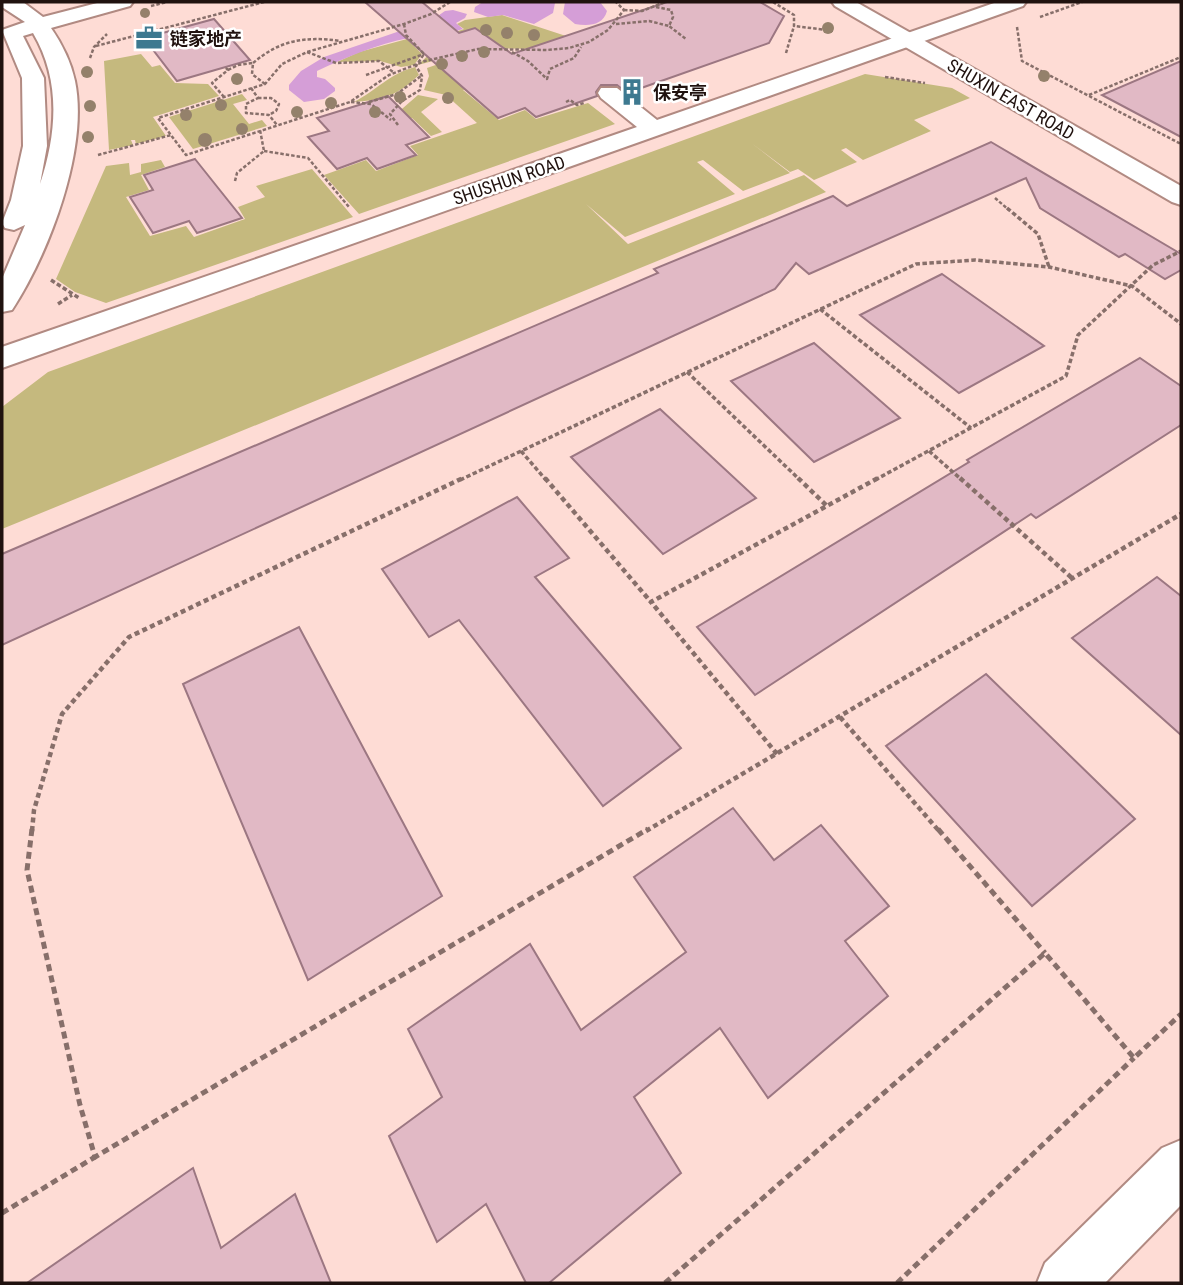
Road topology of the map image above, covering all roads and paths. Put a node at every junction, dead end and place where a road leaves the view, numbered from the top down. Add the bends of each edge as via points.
1 (6, 2) edge
2 (84, 2) edge
3 (167, 2) edge
4 (264, 2) edge
5 (450, 2) edge
6 (616, 2) edge
7 (665, 2) edge
8 (773, 2) edge
9 (842, 2) edge
10 (871, 2) edge
11 (1082, 2) edge
12 (130, 4) edge
13 (656, 7) junction
14 (426, 10) dead end
15 (624, 10) junction
16 (987, 12) junction
17 (431, 14) junction
18 (1016, 14) edge
19 (35, 20) junction
20 (404, 24) junction
21 (615, 25) junction
22 (669, 26) junction
23 (794, 26) junction
24 (6, 29) edge
25 (113, 29) dead end
26 (837, 31) dead end
27 (917, 36) junction
28 (686, 39) dead end
29 (345, 42) junction
30 (78, 43) junction
31 (581, 47) junction
32 (508, 50) junction
33 (307, 52) junction
34 (424, 54) junction
35 (1181, 57) edge
36 (793, 58) dead end
37 (90, 61) dead end
38 (253, 63) junction
39 (416, 66) junction
40 (388, 67) junction
41 (393, 72) junction
42 (366, 75) dead end
43 (877, 75) dead end
44 (422, 76) junction
45 (927, 83) dead end
46 (265, 84) junction
47 (251, 89) junction
48 (609, 93) dead end
49 (1088, 95) junction
50 (224, 97) junction
51 (258, 98) junction
52 (351, 102) junction
53 (369, 102) junction
54 (269, 115) junction
55 (277, 125) junction
56 (654, 129) junction
57 (260, 131) junction
58 (171, 135) junction
59 (1181, 144) edge
60 (264, 151) junction
61 (98, 155) dead end
62 (1181, 172) edge
63 (235, 181) dead end
64 (1181, 197) edge
65 (995, 198) dead end
66 (349, 208) dead end
67 (7, 238) dead end
68 (1181, 251) edge
69 (1049, 267) junction
70 (1132, 286) junction
71 (2, 303) edge
72 (820, 309) junction
73 (1181, 324) edge
74 (2, 358) edge
75 (687, 372) junction
76 (971, 428) junction
77 (521, 451) junction
78 (929, 451) junction
79 (827, 506) junction
80 (1181, 514) edge
81 (1072, 578) junction
82 (650, 603) junction
83 (840, 717) junction
84 (777, 754) junction
85 (1045, 953) junction
86 (1181, 1014) edge
87 (1134, 1058) junction
88 (95, 1157) junction
89 (1181, 1167) edge
90 (2, 1213) edge
91 (665, 1283) edge
92 (897, 1283) edge
93 (1065, 1283) edge

1 - 19 main road
2 - 19 main road
3 - 12 path
4 - 30 path
5 - 17 path
6 - 15 path
7 - 13 path
8 - 23 path via 794,15
9 - 27 main road, SHUXIN EAST ROAD
10 - 27 main road, SHUXIN EAST ROAD
11 - 18 path
12 - 19 main road
12 - 30 main road
13 - 15 path
13 - 22 path via 671,10
14 - 17 path
15 - 21 path
16 - 18 main road, SHUSHUN ROAD
16 - 18 path
16 - 27 main road, SHUSHUN ROAD
17 - 20 path
18 - 49 path via 1022,61
19 - 24 main road
19 - 30 main road
20 - 29 path
20 - 34 path via 405,35
21 - 22 path via 641,20
21 - 31 path
22 - 28 path
23 - 26 path
23 - 36 path via 784,52
24 - 67 main road via 33,78 35,146 24,200
25 - 30 path
27 - 56 main road, SHUSHUN ROAD
27 - 62 main road, SHUXIN EAST ROAD
27 - 64 main road, SHUXIN EAST ROAD
29 - 33 path
29 - 38 path via 294,38 270,47
30 - 37 path
30 - 71 main road via 58,173 18,278
31 - 32 path
31 - 32 path via 573,58 550,69 547,79
32 - 39 path via 458,52
33 - 40 path via 336,63 379,61
33 - 46 path via 282,64
34 - 39 path
34 - 40 path
35 - 49 path
38 - 46 path via 252,74
38 - 50 path via 226,69 212,83
39 - 41 path
39 - 44 path
40 - 41 path
40 - 42 path
41 - 52 path
43 - 45 path
44 - 53 path via 405,90
44 - 53 path via 420,90 390,114 398,125
46 - 47 path
47 - 50 path
47 - 51 path
48 - 56 main road
49 - 59 path
50 - 58 path via 158,118
51 - 54 path via 271,98 279,104
51 - 54 path via 246,104 246,113
52 - 53 path
52 - 55 path
54 - 55 path
55 - 57 path
56 - 74 main road, SHUSHUN ROAD
57 - 58 path via 186,155
57 - 60 path
58 - 61 path
60 - 63 path via 237,173
60 - 66 path via 308,159
65 - 69 path via 1038,234
68 - 70 path via 1153,265
69 - 70 path
69 - 72 path via 975,260 916,264
70 - 73 path
70 - 76 path via 1078,335 1066,376
72 - 75 path
72 - 76 path
75 - 77 path
75 - 79 path
76 - 78 path
77 - 82 path
77 - 88 path via 129,637 62,715 34,810 27,870
78 - 79 path
78 - 81 path
79 - 82 path
80 - 81 path
81 - 83 path
82 - 84 path
83 - 84 path
83 - 85 path
84 - 88 path
85 - 87 path
85 - 91 path
86 - 87 path
87 - 92 path
88 - 90 path
89 - 93 main road

